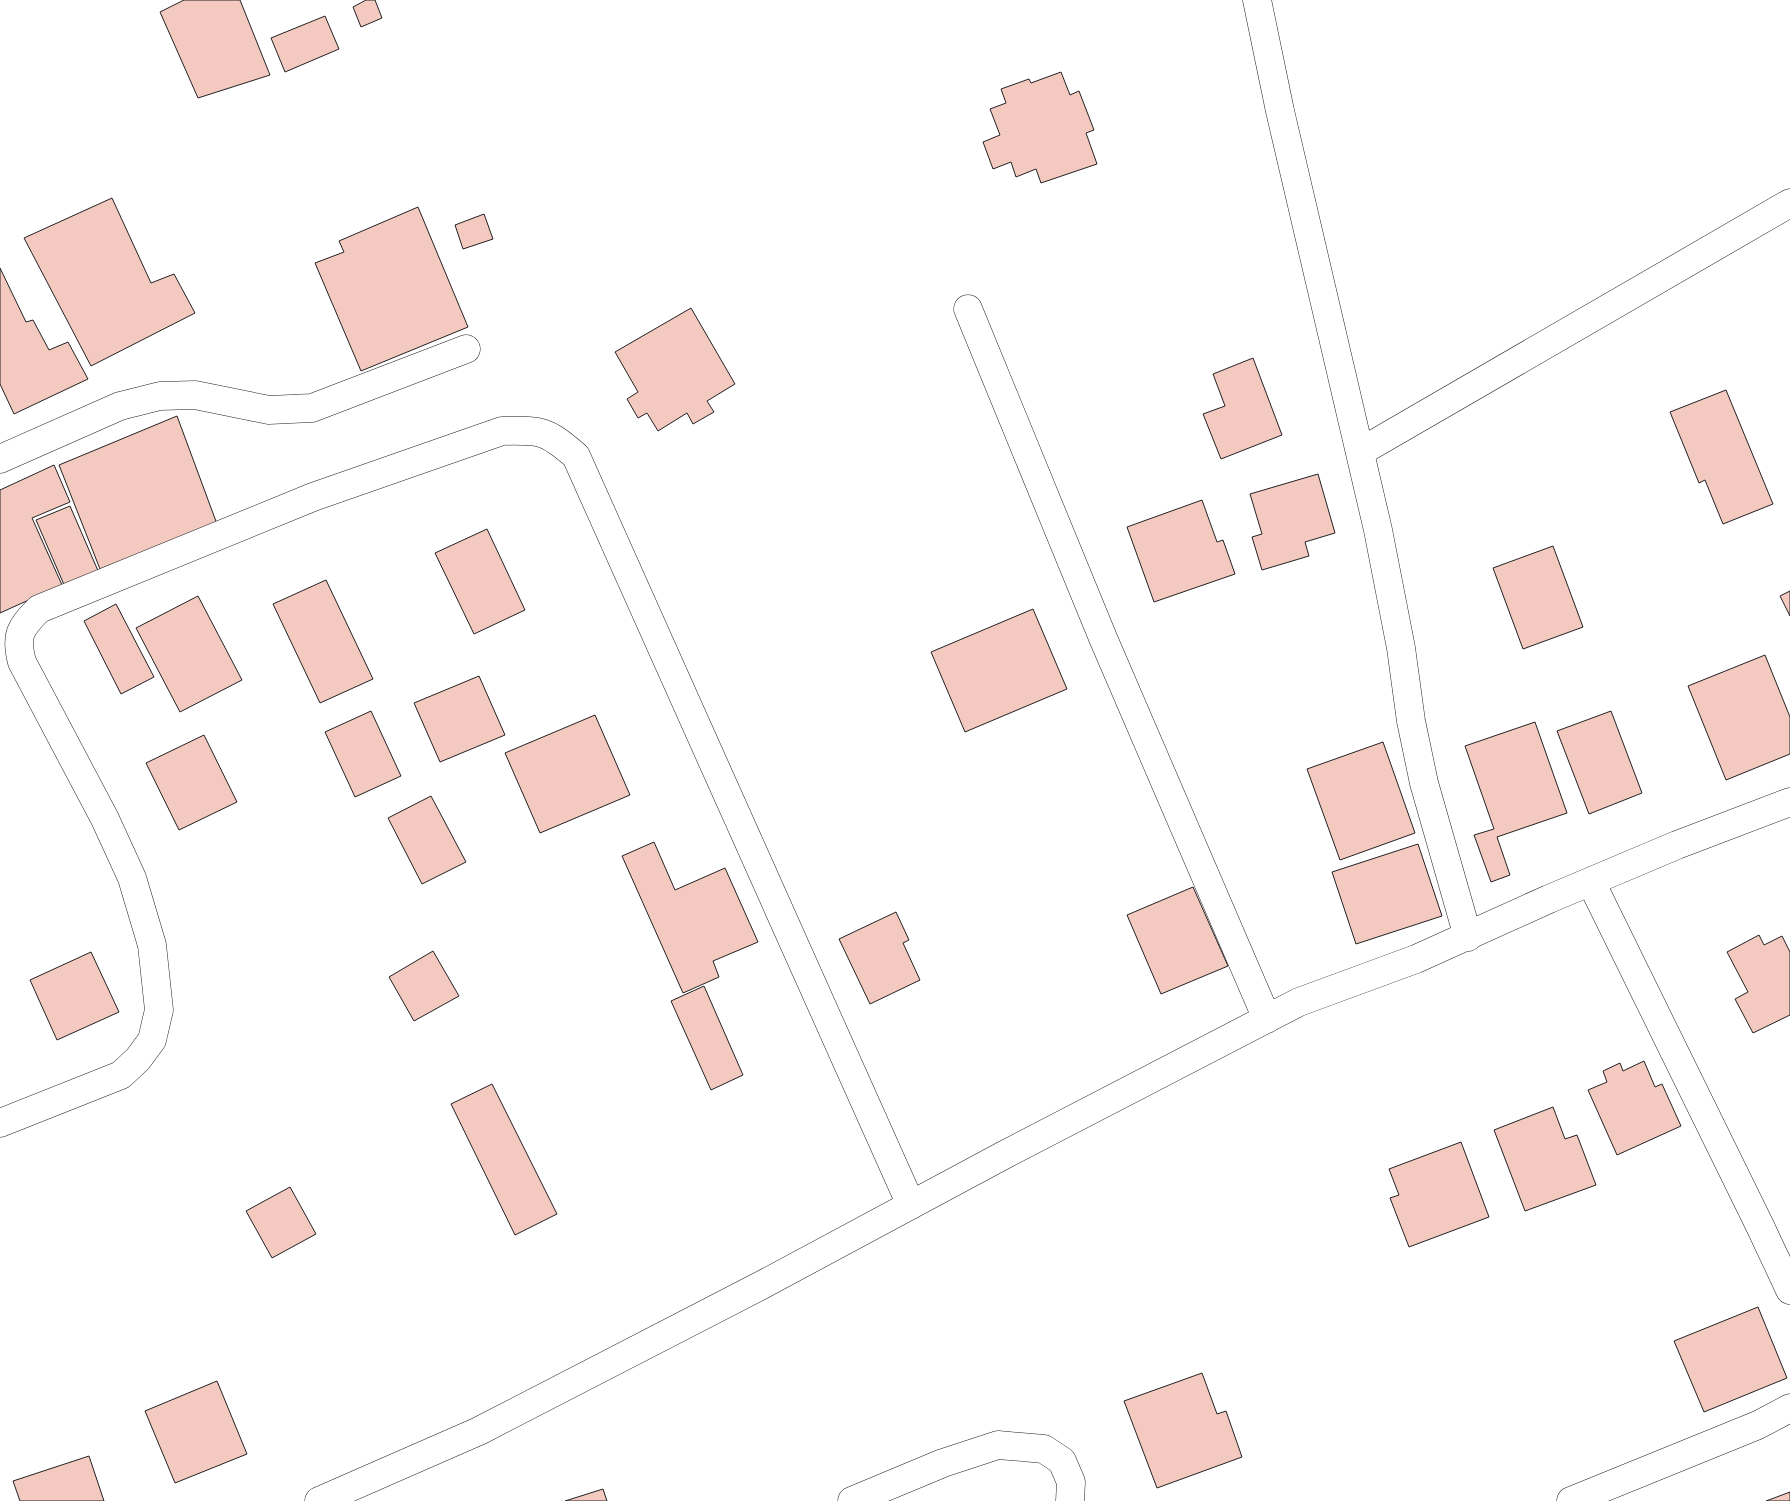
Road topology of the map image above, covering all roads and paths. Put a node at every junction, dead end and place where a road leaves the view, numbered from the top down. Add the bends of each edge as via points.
1 (1257, 0) edge
2 (1790, 203) edge
3 (968, 310) dead end
4 (466, 349) dead end
5 (1360, 452) junction
6 (0, 459) edge
7 (1790, 802) edge
8 (1591, 882) junction
9 (1468, 937) junction
10 (1267, 1019) junction
11 (0, 1123) edge
12 (911, 1206) junction
13 (1790, 1290) edge
14 (1790, 1408) edge
15 (319, 1501) edge
16 (852, 1501) edge
17 (1070, 1501) edge
18 (1570, 1501) edge

1 - 5 street
2 - 5 street
3 - 10 street via 1102,638
4 - 6 street via 312,408 270,410 195,395 160,396 120,406
5 - 9 street via 1378,530 1424,783
7 - 8 street
8 - 9 street
8 - 13 street
9 - 10 street via 1299,1002
10 - 12 street
11 - 12 street via 121,1076 152,1040 159,1010 152,945 132,878 105,819 22,662 17,645 26,622 39,609 313,497 502,431 530,430 556,439 576,456
12 - 15 street via 479,1431
14 - 18 street via 1758,1425
16 - 17 street via 943,1463 998,1445 1044,1449 1062,1461 1071,1482

